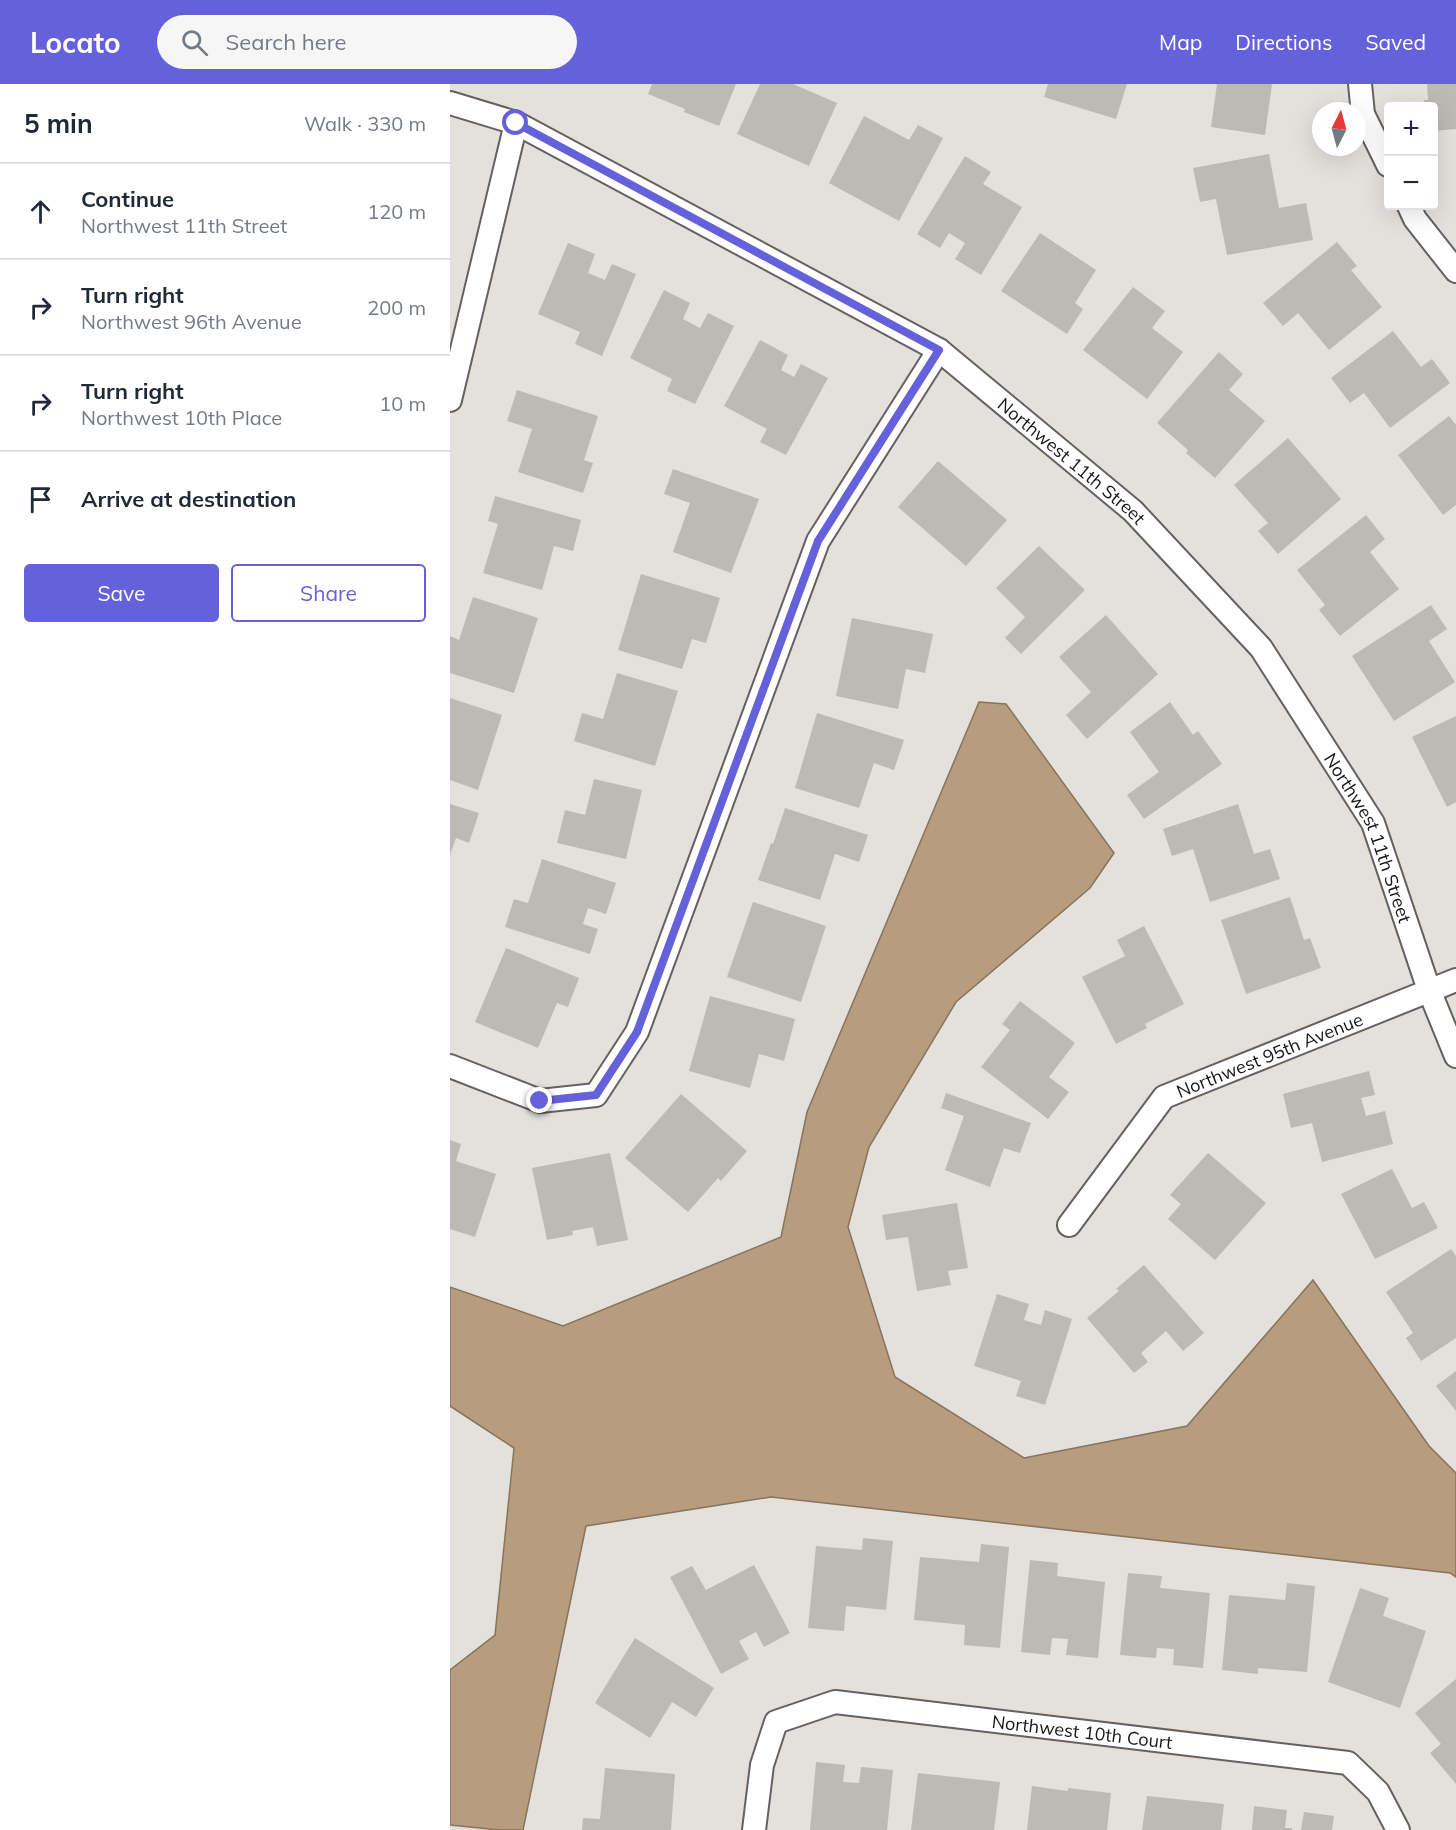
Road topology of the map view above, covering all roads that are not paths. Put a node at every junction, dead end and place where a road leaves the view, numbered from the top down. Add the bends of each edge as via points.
1 (1360, 84) edge
2 (450, 103) edge
3 (516, 123) junction
4 (1384, 156) edge
5 (1410, 210) edge
6 (1456, 271) edge
7 (939, 350) junction
8 (450, 400) edge
9 (1456, 980) edge
10 (1430, 990) junction
11 (1456, 1056) edge
12 (450, 1066) edge
13 (1069, 1225) dead end
14 (754, 1830) edge
15 (1398, 1830) edge

1 - 4 street via 1363,114
2 - 3 street, Northwest 11th Street
3 - 7 street, Northwest 11th Street
3 - 8 street
5 - 6 street
7 - 10 street, Northwest 11th Street via 1133,511 1261,648 1373,823
7 - 12 street via 818,541 637,1032 596,1095 540,1101
9 - 10 street, Northwest 95th Avenue
10 - 11 street, Northwest 11th Street
10 - 13 street, Northwest 95th Avenue via 1164,1097
14 - 15 street, Northwest 10th Court via 762,1765 776,1722 835,1702 1348,1763 1378,1792

